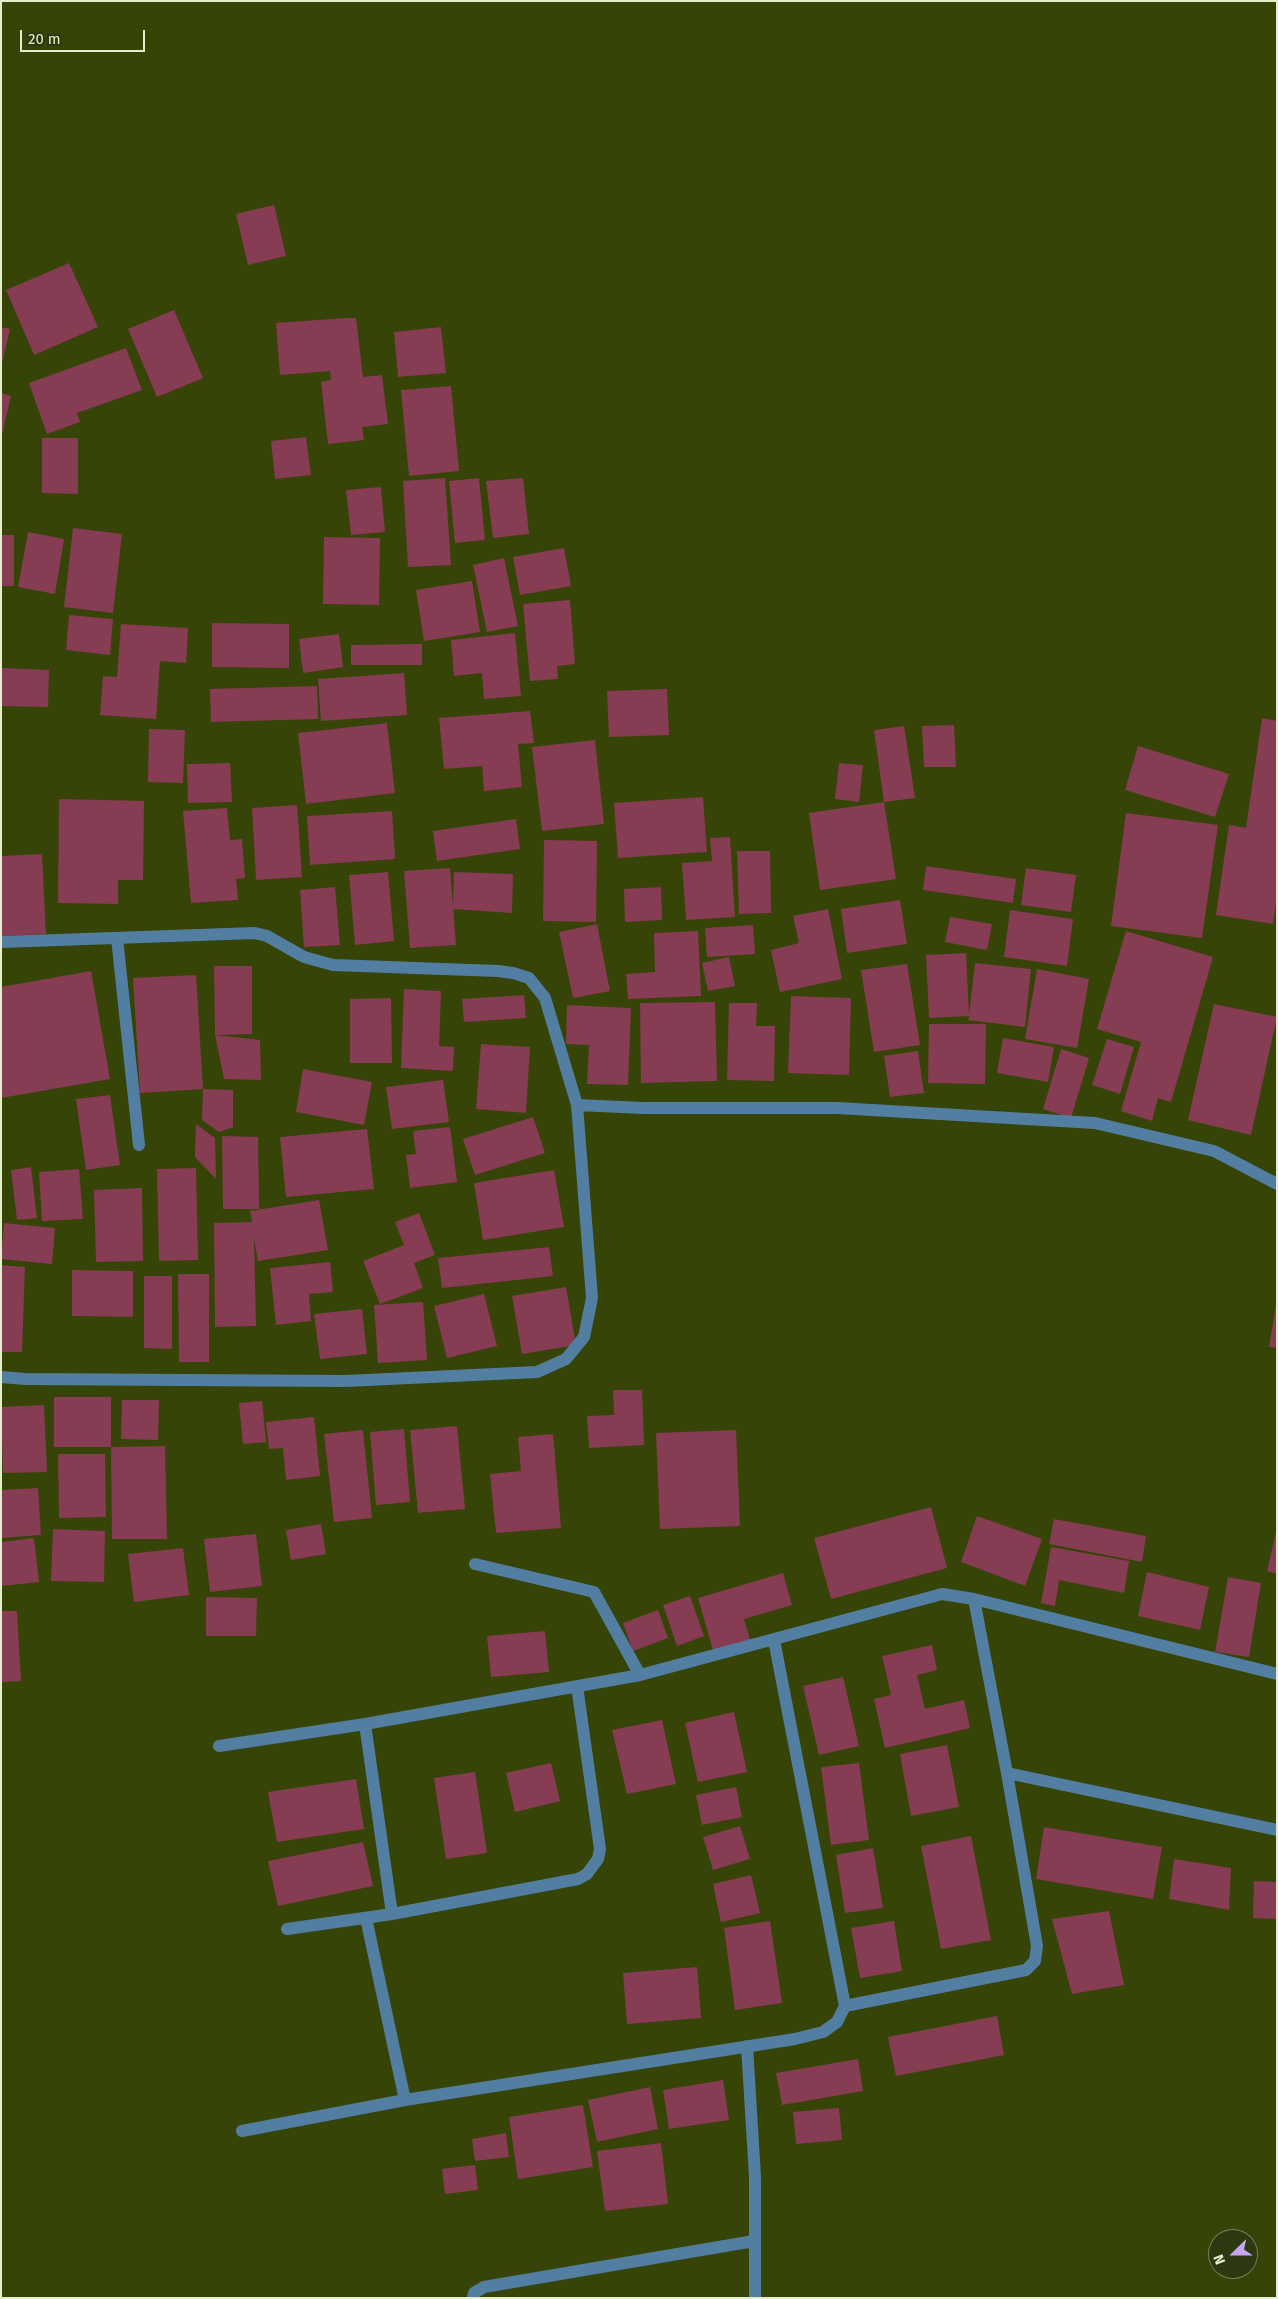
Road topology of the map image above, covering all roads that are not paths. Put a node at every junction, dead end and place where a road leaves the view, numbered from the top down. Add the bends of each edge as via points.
1 (117, 938) junction
2 (1, 942) edge
3 (577, 1105) junction
4 (139, 1145) dead end
5 (1277, 1184) edge
6 (1, 1377) edge
7 (475, 1564) dead end
8 (974, 1598) junction
9 (774, 1640) junction
10 (1277, 1674) edge
11 (640, 1676) junction
12 (577, 1686) junction
13 (365, 1724) junction
14 (219, 1746) dead end
15 (1007, 1773) junction
16 (1277, 1830) edge
17 (392, 1914) junction
18 (366, 1918) junction
19 (287, 1929) dead end
20 (845, 2006) junction
21 (747, 2046) junction
22 (404, 2100) junction
23 (242, 2131) dead end
24 (754, 2241) junction
25 (473, 2298) edge
26 (755, 2298) edge

1 - 2 street
1 - 3 street via 255,933 267,936 304,957 333,965 498,971 528,978 546,998
1 - 4 street
3 - 5 street via 837,1108 1095,1123 1214,1150
3 - 6 street via 592,1298 584,1337 566,1359 537,1372 346,1381
7 - 11 street via 594,1592
8 - 9 street via 942,1594
8 - 10 street
8 - 15 street
9 - 11 street
9 - 20 street
11 - 12 street
12 - 13 street
12 - 17 street via 600,1849 594,1866 578,1879
13 - 14 street
13 - 17 street
15 - 16 street
15 - 20 street via 1037,1946 1036,1961 1026,1970
17 - 18 street
18 - 19 street
18 - 22 street
20 - 21 street via 836,2022 823,2032
21 - 22 street
21 - 24 street via 755,2177
22 - 23 street
24 - 25 street via 484,2287 474,2293
24 - 26 street

